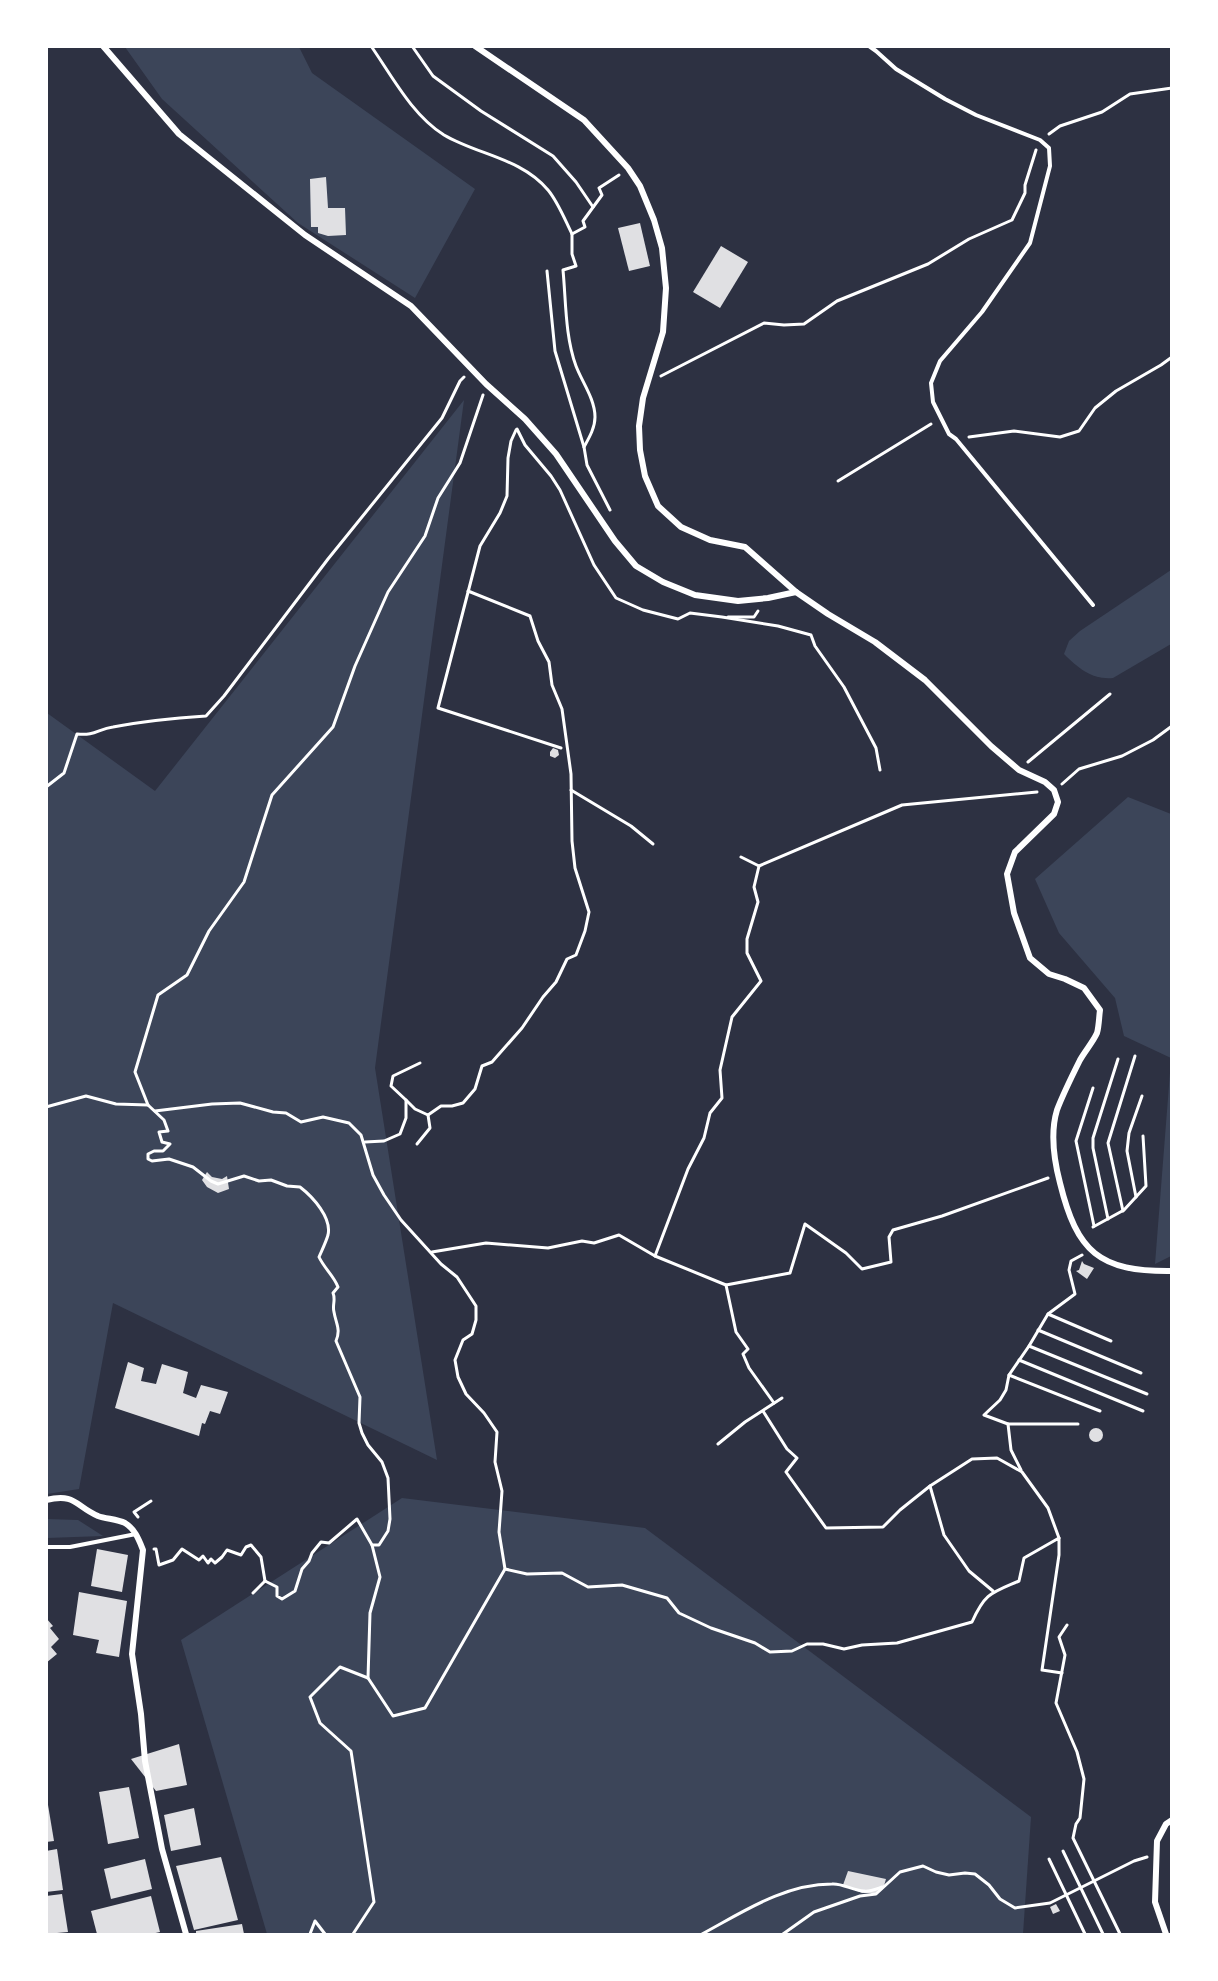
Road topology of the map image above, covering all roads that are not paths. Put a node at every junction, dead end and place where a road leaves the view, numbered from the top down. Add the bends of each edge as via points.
1 (103, 46) edge
2 (475, 46) edge
3 (869, 46) edge
4 (796, 592) junction
5 (1093, 605) dead end
6 (1172, 1271) edge
7 (46, 1500) edge
8 (136, 1534) junction
9 (46, 1547) edge
10 (1172, 1820) edge
11 (186, 1935) edge
12 (1166, 1935) edge

1 - 4 street via 179,134 305,236 411,306 556,454 636,566 695,595 738,601
2 - 4 street via 584,120 628,168 654,220 662,248 666,288 663,332 643,398 639,426 645,476 658,506 681,527 710,540 745,547
3 - 5 lane via 896,69 945,99 1040,140 1049,148 1050,166 1030,243 982,312 940,361 932,383 933,402 949,434
4 - 6 street via 875,642 925,680 1019,770 1054,790 1058,802 1054,814 1016,852 1007,874 1014,913 1030,957 1049,974 1083,988 1100,1010 1097,1032 1080,1059 1057,1112 1053,1144 1067,1211 1077,1235 1115,1266
7 - 8 street via 74,1500 97,1516 124,1523
8 - 9 lane via 70,1547
8 - 11 street via 143,1550 132,1654 145,1761 162,1849
10 - 12 street via 1157,1841 1155,1902

